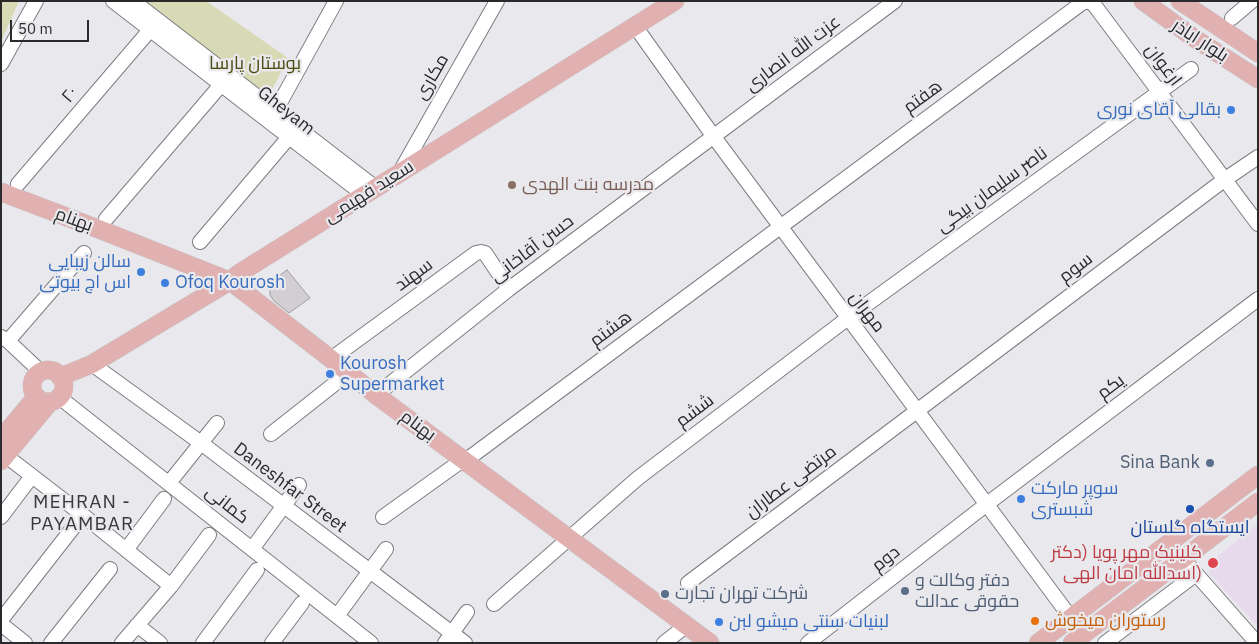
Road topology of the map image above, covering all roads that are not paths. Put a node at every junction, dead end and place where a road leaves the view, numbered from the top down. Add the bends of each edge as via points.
1 (36, 1) edge
2 (113, 1) edge
3 (133, 1) edge
4 (336, 1) edge
5 (497, 1) edge
6 (675, 1) edge
7 (895, 1) edge
8 (1090, 1) edge
9 (1142, 1) edge
10 (1180, 1) edge
11 (1252, 1) edge
12 (1232, 18) dead end
13 (635, 26) junction
14 (150, 30) junction
15 (1258, 53) edge
16 (1, 64) edge
17 (1191, 69) dead end
18 (1258, 79) edge
19 (225, 80) junction
20 (1159, 91) junction
21 (273, 116) junction
22 (293, 132) junction
23 (714, 137) junction
24 (1258, 157) edge
25 (400, 172) junction
26 (1224, 180) junction
27 (18, 184) dead end
28 (370, 191) junction
29 (1, 192) edge
30 (106, 218) dead end
31 (1258, 224) edge
32 (780, 226) junction
33 (200, 242) dead end
34 (84, 253) dead end
35 (230, 281) junction
36 (509, 289) junction
37 (1258, 299) edge
38 (848, 318) junction
39 (5, 339) edge
40 (331, 359) junction
41 (92, 364) junction
42 (42, 372) junction
43 (348, 372) junction
44 (60, 377) junction
45 (376, 395) junction
46 (49, 399) junction
47 (917, 410) junction
48 (217, 423) dead end
49 (271, 434) dead end
50 (201, 444) junction
51 (2, 452) edge
52 (461, 462) junction
53 (32, 476) junction
54 (1258, 476) edge
55 (169, 483) junction
56 (299, 485) dead end
57 (164, 500) dead end
58 (1258, 502) edge
59 (987, 504) junction
60 (284, 506) junction
61 (1, 516) edge
62 (383, 517) dead end
63 (76, 524) dead end
64 (209, 534) dead end
65 (570, 538) junction
66 (252, 548) junction
67 (386, 549) dead end
68 (126, 550) junction
69 (1183, 559) junction
70 (110, 569) dead end
71 (257, 570) dead end
72 (370, 571) junction
73 (1196, 574) junction
74 (688, 583) dead end
75 (171, 586) junction
76 (302, 603) dead end
77 (494, 604) dead end
78 (467, 612) dead end
79 (337, 616) junction
80 (1070, 618) junction
81 (1, 620) edge
82 (1, 624) edge
83 (686, 625) junction
84 (137, 626) junction
85 (448, 638) edge
86 (26, 643) edge
87 (51, 643) edge
88 (122, 643) edge
89 (160, 643) edge
90 (203, 643) edge
91 (272, 643) edge
92 (372, 643) edge
93 (465, 643) edge
94 (664, 643) edge
95 (710, 643) edge
96 (808, 643) edge
97 (1038, 643) edge
98 (1072, 643) edge
99 (1105, 643) edge
100 (1257, 643) edge

1 - 16 street
2 - 14 street, Gheyam
3 - 19 street, Gheyam
4 - 21 street
5 - 25 street, مکاری
6 - 13 main road, سعید فهیمی
7 - 23 street, عزت الله انصاری
8 - 20 street, ارغوان
8 - 32 street, هفتم via 1082,3
9 - 18 main road, بلوار اباذر
10 - 15 main road, بلوار اباذر
11 - 12 street
13 - 23 street, مهران
13 - 25 main road, سعید فهیمی
14 - 19 street, Gheyam
14 - 27 street, ۲۰
17 - 20 street, ناصر سلیمان بیگی
19 - 21 street, Gheyam
19 - 30 street
20 - 26 street, ارغوان
20 - 38 street, ناصر سلیمان بیگی
21 - 22 street, Gheyam
22 - 28 street, Gheyam
22 - 33 street
23 - 32 street, مهران
23 - 36 street, حسن آقاخانی
24 - 26 street, سوم
25 - 28 main road, سعید فهیمی
26 - 31 street, ارغوان
26 - 47 street, سوم
28 - 35 main road, سعید فهیمی
29 - 35 main road, بهنام
32 - 38 street, مهران
32 - 52 street, هشتم
34 - 39 street
35 - 40 main road, بهنام
35 - 41 main road, سعید فهیمی
36 - 40 street, سهند via 485,253 476,253
36 - 45 street, حسن آقاخانی
37 - 59 street, یکم
38 - 47 street, مهران
38 - 65 street, ششم via 638,478
39 - 42 street
40 - 43 main road, بهنام
41 - 44 main road, سعید فهیمی
41 - 50 street, Daneshfar Street
42 - 44 main road via 52,371
42 - 46 main road via 37,375 32,388
43 - 45 main road, بهنام
43 - 49 street
44 - 46 main road via 64,387 62,392
45 - 52 main road, بهنام
46 - 51 main road
46 - 55 street, کمانی
47 - 59 street, مهران
47 - 74 street, مرتضی عطاران
48 - 50 street
50 - 55 street
50 - 60 street, Daneshfar Street
51 - 53 street
52 - 62 street, هشتم
52 - 65 main road, بهنام
53 - 61 street
53 - 68 street
54 - 80 main road
55 - 66 street, کمانی
56 - 60 street
57 - 68 street
58 - 69 main road
59 - 80 street, مهران
59 - 96 street, دوم
60 - 66 street
60 - 72 street, Daneshfar Street
63 - 81 street
64 - 75 street
65 - 77 street, ششم
65 - 83 main road, بهنام
66 - 79 street, کمانی
67 - 72 street
68 - 75 street
69 - 73 street
69 - 98 main road
70 - 87 street
71 - 90 street
72 - 79 street
72 - 85 street, Daneshfar Street
73 - 99 street
73 - 100 street
75 - 84 street
76 - 91 street
78 - 85 street
79 - 92 street, کمانی
80 - 97 main road
82 - 86 street
83 - 94 street
83 - 95 main road, بهنام
84 - 88 street
84 - 89 street
85 - 93 street, Daneshfar Street

